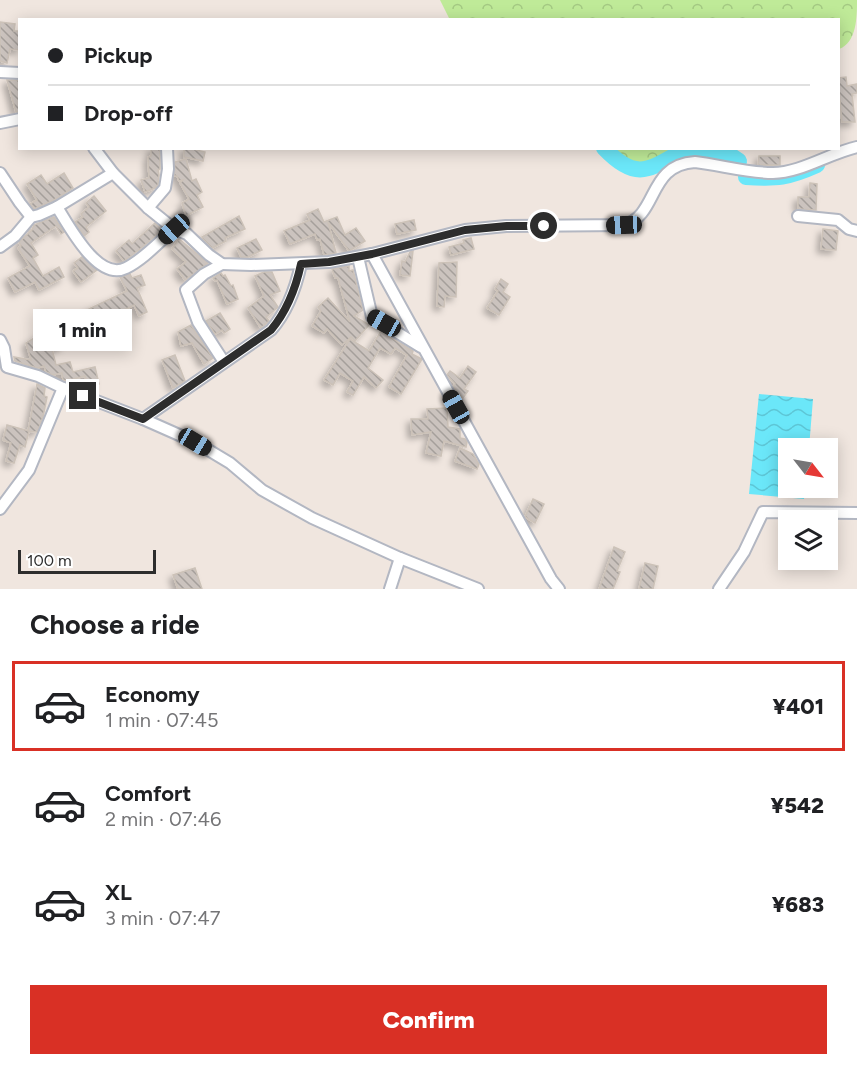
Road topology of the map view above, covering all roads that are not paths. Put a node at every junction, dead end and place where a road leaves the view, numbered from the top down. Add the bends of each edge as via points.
1 (0, 72) edge
2 (18, 73) edge
3 (18, 119) edge
4 (0, 123) edge
5 (857, 147) edge
6 (96, 150) edge
7 (167, 150) edge
8 (0, 173) edge
9 (113, 173) junction
10 (57, 207) junction
11 (148, 208) junction
12 (798, 216) dead end
13 (31, 217) junction
14 (174, 229) junction
15 (857, 231) edge
16 (0, 247) edge
17 (372, 254) junction
18 (358, 257) junction
19 (222, 264) junction
20 (301, 264) junction
21 (0, 340) edge
22 (424, 348) junction
23 (224, 362) junction
24 (4, 368) edge
25 (63, 388) junction
26 (143, 419) junction
27 (0, 509) edge
28 (857, 513) edge
29 (400, 558) junction
30 (390, 589) edge
31 (478, 589) edge
32 (559, 589) edge
33 (719, 589) edge

1 - 2 street
3 - 4 street
5 - 17 street via 774,173 682,163 662,179 633,223 624,225 465,230
6 - 9 street
7 - 11 street via 165,188
8 - 13 street
9 - 10 street
9 - 11 street
10 - 13 street
10 - 14 street via 85,251 113,269 124,269 141,258
11 - 14 street
12 - 15 street via 838,220
13 - 16 street
14 - 19 street via 187,234
17 - 18 street
17 - 22 street
18 - 20 street
18 - 22 street via 372,317
19 - 20 street
19 - 23 street via 186,290 198,322
20 - 23 street via 297,283 280,319 271,330
21 - 24 street
22 - 32 street
23 - 26 street
24 - 25 street via 38,376
25 - 26 street
25 - 27 street via 29,470
26 - 29 street via 195,442 292,507
28 - 33 street via 763,512 744,552
29 - 30 street
29 - 31 street

